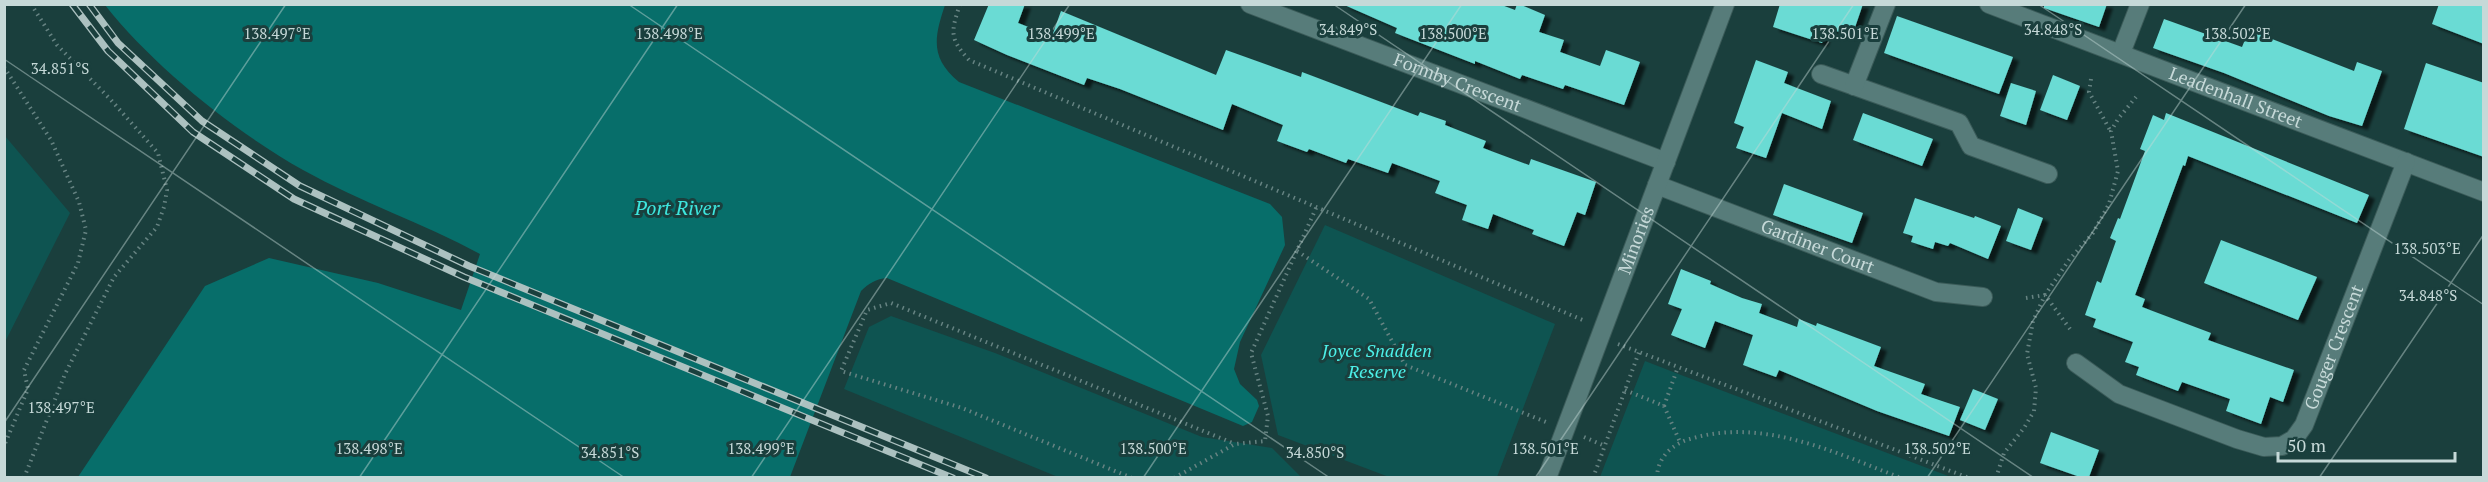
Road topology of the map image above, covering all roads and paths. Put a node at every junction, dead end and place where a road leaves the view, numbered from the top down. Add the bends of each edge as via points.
1 (31, 4) edge
2 (960, 4) edge
3 (1250, 4) edge
4 (1725, 4) edge
5 (1886, 4) edge
6 (1989, 4) edge
7 (2140, 4) edge
8 (2121, 53) junction
9 (4, 67) edge
10 (1821, 74) dead end
11 (2091, 80) dead end
12 (1854, 86) junction
13 (2136, 97) dead end
14 (2112, 133) junction
15 (1666, 162) junction
16 (2406, 162) junction
17 (2048, 174) dead end
18 (1657, 184) junction
19 (2484, 192) edge
20 (1317, 206) junction
21 (1297, 251) junction
22 (2045, 294) junction
23 (1983, 297) dead end
24 (2026, 298) dead end
25 (2070, 329) dead end
26 (1602, 332) junction
27 (1639, 352) junction
28 (2076, 363) dead end
29 (1678, 367) junction
30 (1625, 390) junction
31 (1664, 406) junction
32 (1565, 430) junction
33 (1680, 442) junction
34 (1235, 444) junction
35 (4, 446) edge
36 (1605, 446) junction
37 (24, 477) edge
38 (1132, 477) edge
39 (1174, 477) edge
40 (1547, 477) edge
41 (1593, 477) edge
42 (1657, 477) edge
43 (1901, 477) edge
44 (1969, 477) edge
45 (1996, 477) edge

1 - 37 path via 57,45 158,153 166,190 157,227 114,277 65,374
2 - 20 path via 951,30 956,45 969,60
3 - 15 street, Formby Crescent
4 - 15 street, Minories
5 - 12 street
6 - 8 street, Leadenhall Street
7 - 8 street
8 - 16 street, Leadenhall Street
9 - 35 path via 51,140 79,202 86,230 78,263 24,370 28,389
10 - 12 street
11 - 14 path via 2089,92
12 - 17 street via 1959,123 1971,146
13 - 14 path via 2118,118
14 - 22 path via 2118,171 2109,204 2093,233
15 - 18 street, Minories
16 - 19 street, Leadenhall Street
16 - 28 street, Gouger Crescent via 2304,425 2294,439 2282,446 2264,447 2237,440 2119,394
18 - 23 street, Gardiner Court via 1936,292
18 - 26 street, Minories
20 - 21 path
20 - 26 path
21 - 32 path via 1369,299 1405,365
21 - 34 path via 1251,352 1268,416 1265,441
22 - 24 path
22 - 25 path
22 - 45 path via 2033,321 2027,354 2036,388 2034,411 2004,453
26 - 27 path
26 - 32 street, Minories
27 - 29 path
27 - 30 path
29 - 31 path
29 - 44 path
30 - 31 path
30 - 36 path
31 - 33 path
32 - 36 path
32 - 40 street, Minories
33 - 42 path via 1662,458
33 - 43 path via 1710,433 1768,433
34 - 38 path via 891,303 867,310 841,371 962,408
34 - 39 path
36 - 41 path

